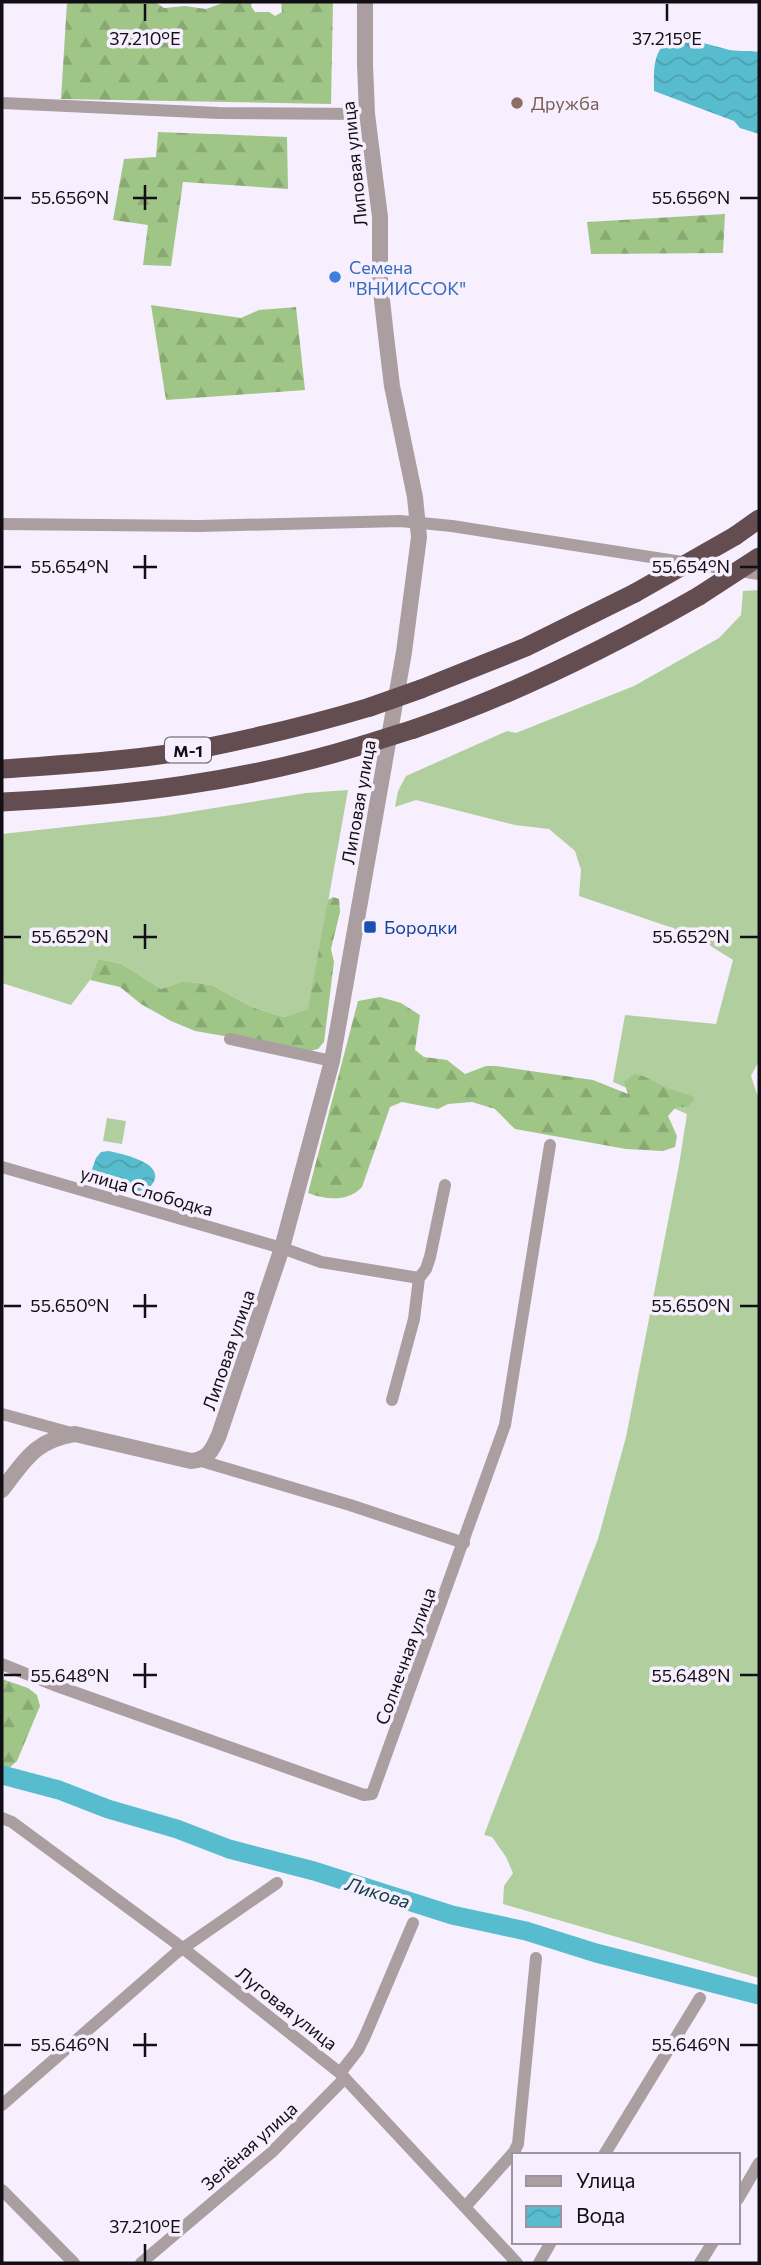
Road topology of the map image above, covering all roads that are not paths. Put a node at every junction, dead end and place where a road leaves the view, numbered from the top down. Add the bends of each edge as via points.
1 (365, 2) edge
2 (2, 103) edge
3 (368, 114) junction
4 (759, 519) edge
5 (419, 523) junction
6 (2, 524) edge
7 (759, 557) edge
8 (759, 574) edge
9 (2, 769) edge
10 (2, 802) edge
11 (230, 1039) dead end
12 (331, 1061) junction
13 (551, 1146) dead end
14 (2, 1167) edge
15 (445, 1185) dead end
16 (282, 1248) junction
17 (419, 1279) junction
18 (392, 1400) dead end
19 (2, 1413) edge
20 (75, 1434) junction
21 (198, 1460) junction
22 (2, 1490) edge
23 (464, 1543) junction
24 (2, 1664) edge
25 (2, 1818) edge
26 (277, 1883) dead end
27 (413, 1923) dead end
28 (184, 1950) junction
29 (537, 1958) dead end
30 (700, 1998) dead end
31 (343, 2076) junction
32 (2, 2105) edge
33 (513, 2153) edge
34 (605, 2153) edge
35 (512, 2154) edge
36 (759, 2163) edge
37 (2, 2190) edge
38 (740, 2196) edge
39 (465, 2207) junction
40 (550, 2244) edge
41 (712, 2244) edge
42 (510, 2261) edge
43 (74, 2263) edge
44 (141, 2263) edge
45 (539, 2263) edge
46 (700, 2263) edge

1 - 3 street, Липовая улица
2 - 3 street
3 - 5 street, Липовая улица via 380,217 387,348
4 - 9 highway, М-1, bridge via 635,593 526,647 370,707 206,747
5 - 6 street
5 - 8 street
5 - 12 street, Липовая улица via 404,652
7 - 10 highway, М-1, bridge via 699,596 588,656 414,729 213,782 90,798
11 - 12 street
12 - 16 street, Липовая улица
13 - 23 street, Солнечная улица via 505,1425
14 - 16 street, улица Слободка
15 - 17 street via 430,1257
16 - 17 street, улица Слободка via 321,1262
16 - 21 street, Липовая улица via 219,1435 209,1453
17 - 18 street via 414,1319
19 - 20 street
20 - 21 street
20 - 22 street via 46,1441
21 - 23 street
23 - 24 street, Солнечная улица via 374,1791 368,1796
25 - 28 street, Луговая улица
26 - 28 street
27 - 31 street, Зелёная улица
28 - 31 street, Луговая улица
28 - 32 street
29 - 33 street via 518,2144
30 - 34 street
31 - 39 street, Луговая улица
31 - 44 street, Зелёная улица via 272,2152
35 - 39 street
36 - 38 street
37 - 43 street
39 - 42 street, Луговая улица
40 - 45 street
41 - 46 street

